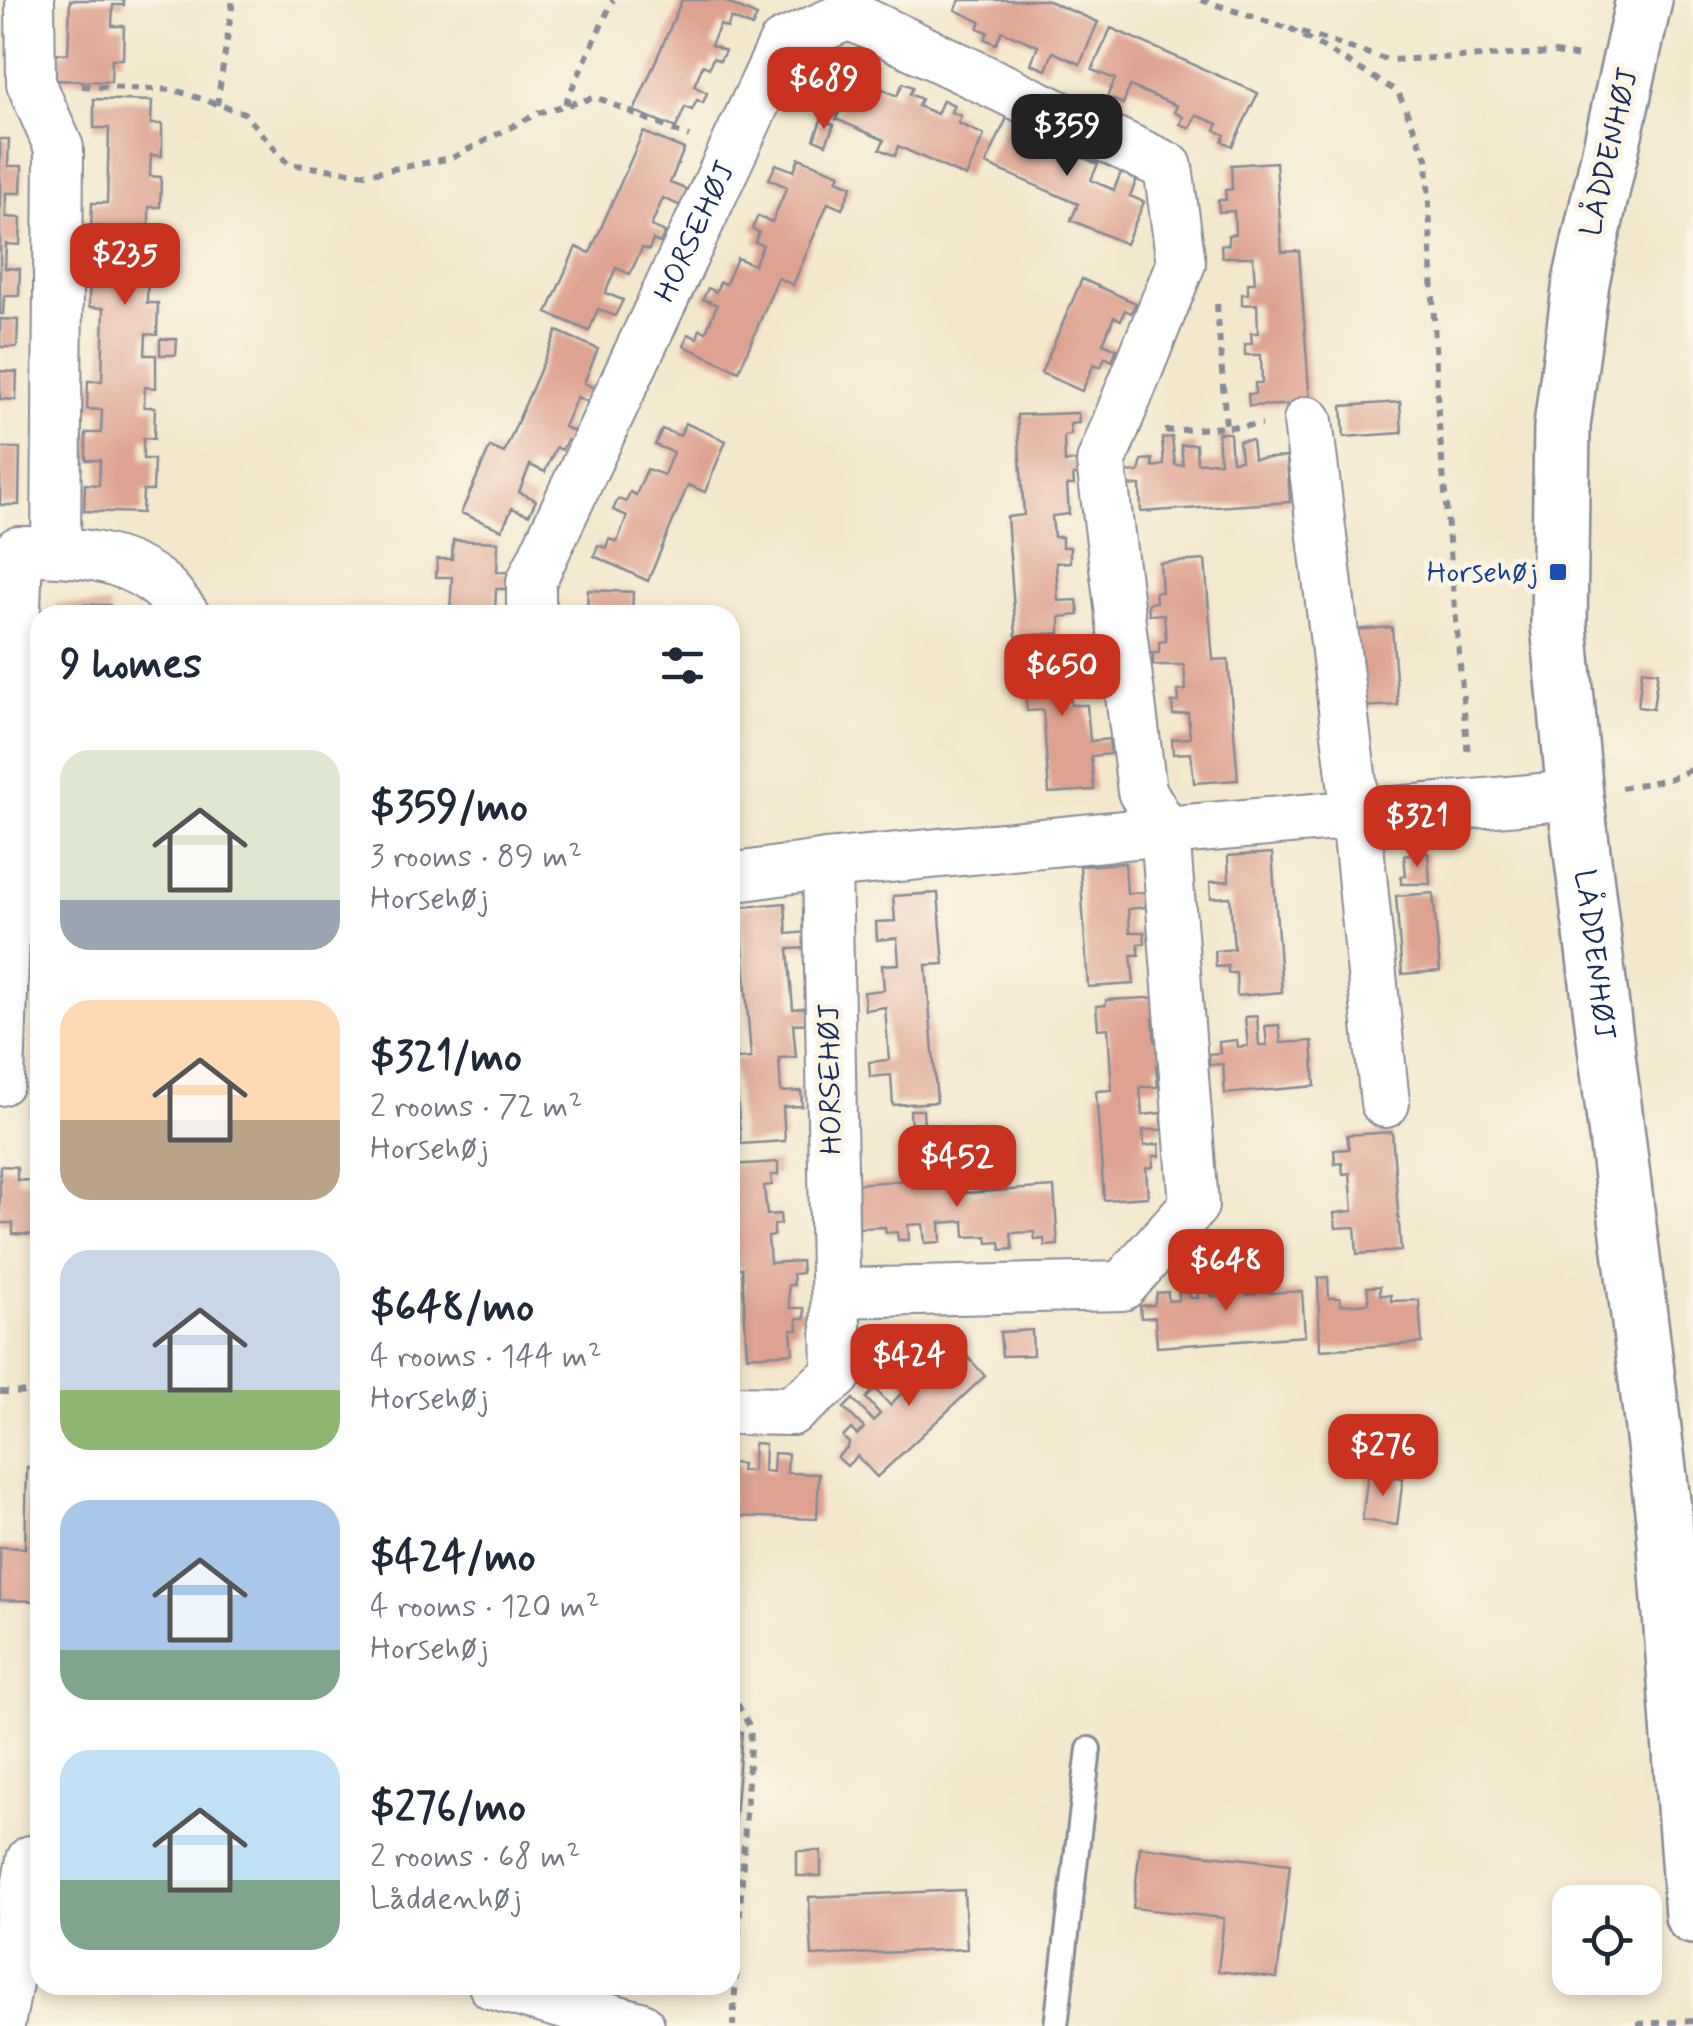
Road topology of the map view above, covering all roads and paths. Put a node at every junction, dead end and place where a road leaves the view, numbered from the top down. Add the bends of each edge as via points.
1 (30, 0) edge
2 (233, 0) edge
3 (613, 0) edge
4 (1201, 0) edge
5 (1644, 0) edge
6 (1290, 28) junction
7 (1629, 66) junction
8 (31, 84) junction
9 (217, 105) junction
10 (565, 106) junction
11 (730, 155) junction
12 (1178, 270) junction
13 (1308, 421) joint
14 (1226, 427) junction
15 (1112, 435) junction
16 (25, 551) edge
17 (176, 605) edge
18 (531, 605) edge
19 (1693, 769) edge
20 (1575, 795) junction
21 (1473, 806) junction
22 (1356, 816) junction
23 (1166, 831) junction
24 (827, 864) junction
25 (740, 877) edge
26 (0, 1081) edge
27 (1386, 1103) dead end
28 (836, 1293) junction
29 (0, 1392) edge
30 (30, 1393) edge
31 (740, 1410) edge
32 (740, 1708) edge
33 (1088, 1749) dead end
34 (24, 1859) edge
35 (1693, 1916) edge
36 (740, 1917) edge
37 (528, 1995) edge
38 (735, 1995) edge
39 (1693, 2021) edge
40 (1636, 2024) edge
41 (0, 2025) edge
42 (640, 2026) edge
43 (733, 2026) edge
44 (1056, 2026) edge

1 - 8 street
2 - 9 path
3 - 10 path
4 - 6 path
5 - 7 street, LÅDDENHØJ
6 - 7 path via 1388,60 1555,53
6 - 21 path via 1398,92 1427,158 1438,414
7 - 20 street, LÅDDENHØJ via 1581,282 1562,426 1559,625
8 - 9 path via 174,90
8 - 16 street via 59,148
9 - 10 path via 244,113 288,164 366,174 452,158
10 - 11 path via 596,97
11 - 12 street, HORSEHØJ via 782,44 849,15 1168,167
11 - 18 street, HORSEHØJ via 531,582
12 - 14 path via 1216,288
12 - 15 street, HORSEHØJ
13 - 14 path
13 - 22 street
14 - 15 path
15 - 23 street, HORSEHØJ via 1101,462 1142,791
16 - 17 street via 116,560 161,586
16 - 26 street
19 - 20 path
20 - 21 street
20 - 35 street, LÅDDENHØJ via 1664,1518
21 - 22 street
22 - 23 street
22 - 27 street
23 - 24 street
23 - 28 street, HORSEHØJ via 1194,1205 1122,1286
24 - 25 street
24 - 28 street, HORSEHØJ
28 - 31 street, HORSEHØJ via 837,1375 791,1412
29 - 30 path
32 - 36 path via 752,1730
33 - 44 lane
34 - 41 street
37 - 42 street
38 - 43 path
39 - 40 path

